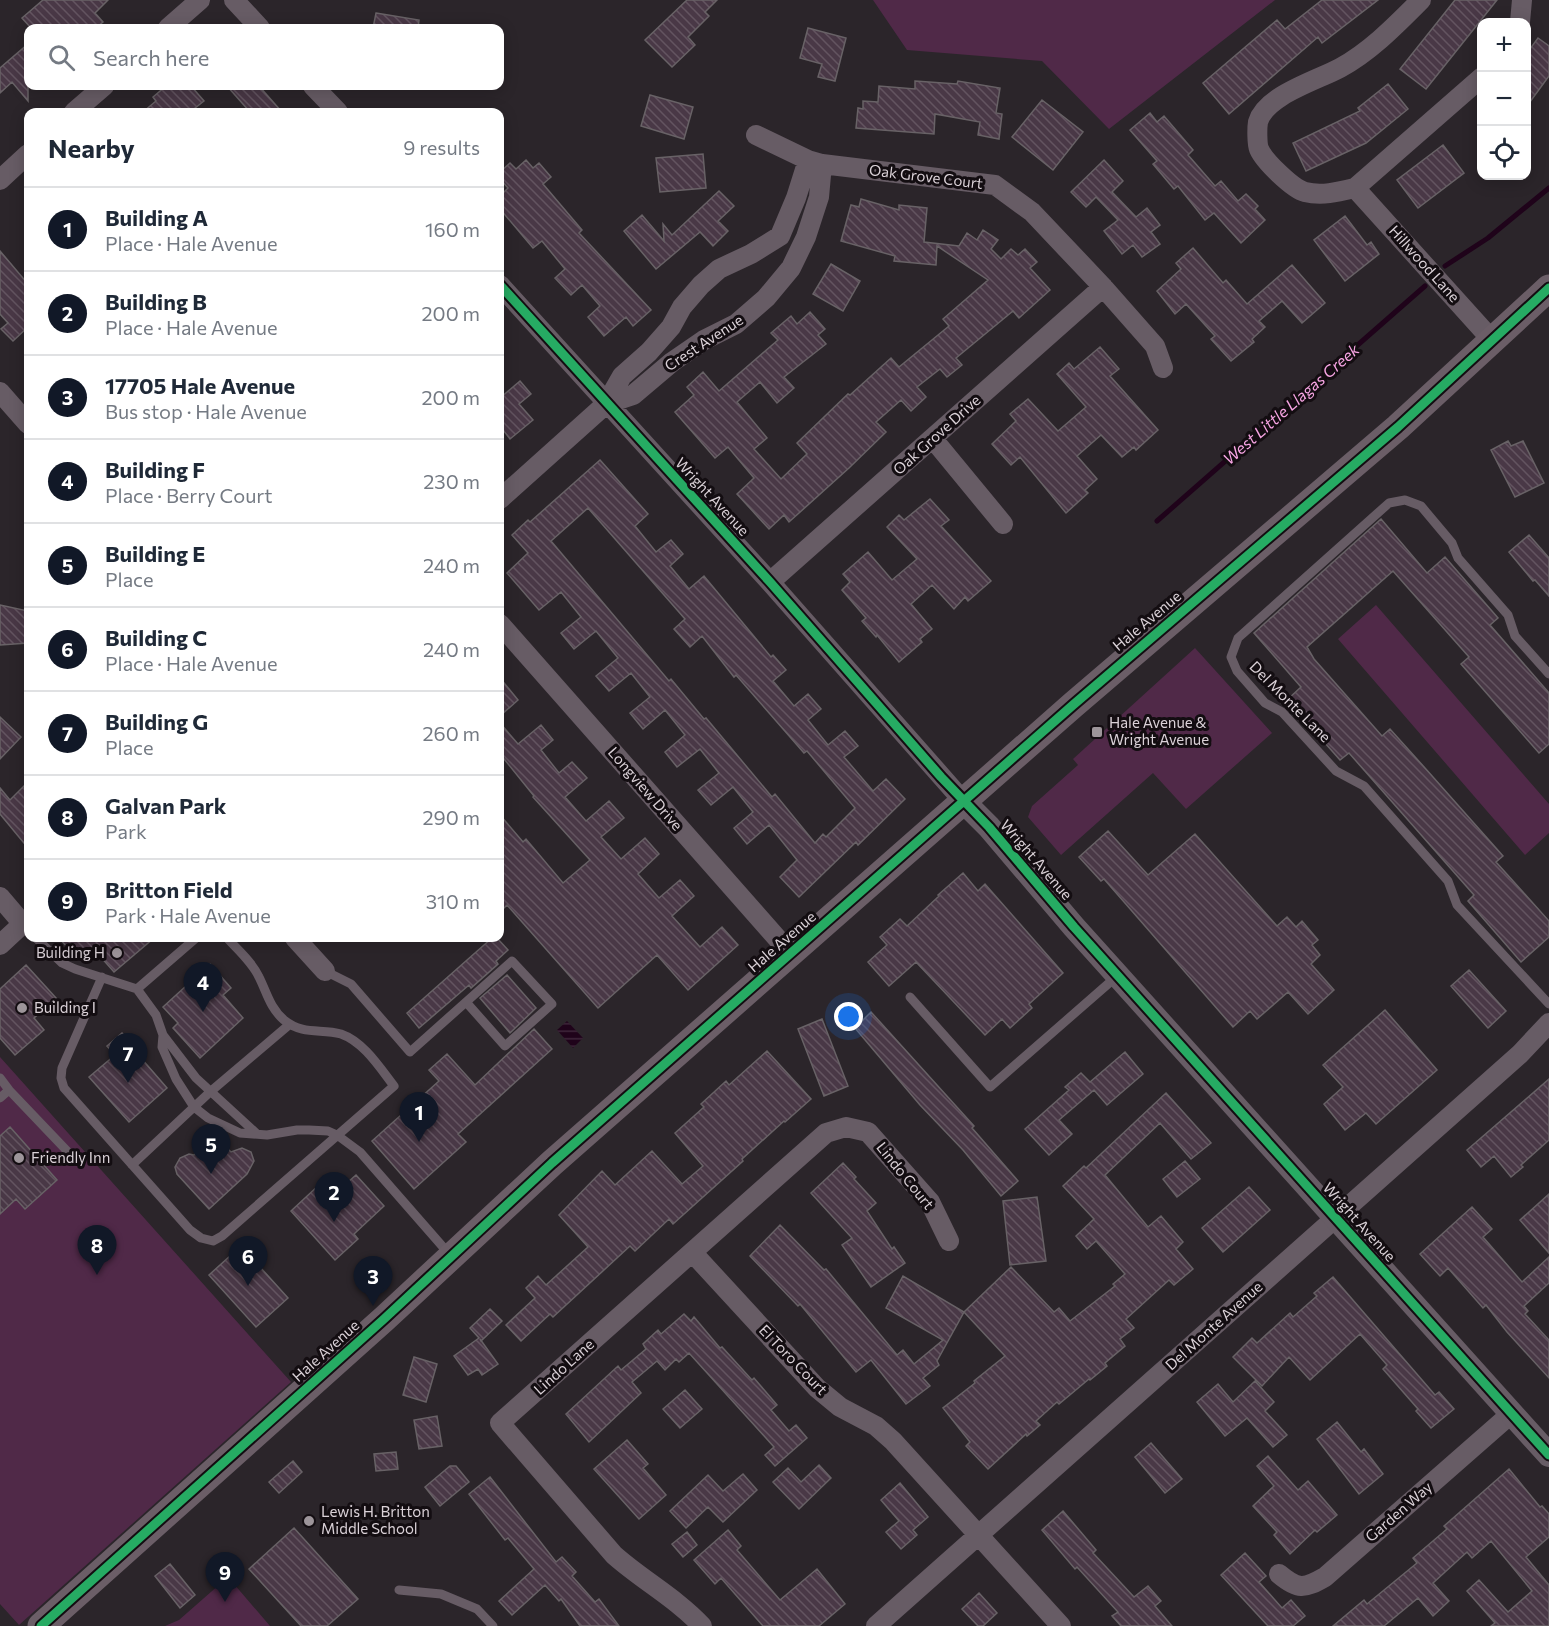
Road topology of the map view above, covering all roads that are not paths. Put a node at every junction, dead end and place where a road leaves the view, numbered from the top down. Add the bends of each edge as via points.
1 (200, 0) edge
2 (234, 0) edge
3 (1421, 0) edge
4 (1522, 0) edge
5 (1520, 18) edge
6 (173, 24) edge
7 (256, 24) edge
8 (1477, 80) edge
9 (99, 90) edge
10 (317, 90) edge
11 (79, 108) edge
12 (334, 108) edge
13 (756, 135) dead end
14 (24, 158) edge
15 (815, 162) junction
16 (0, 180) edge
17 (1355, 188) junction
18 (1103, 287) junction
19 (1549, 288) edge
20 (504, 289) edge
21 (1492, 340) junction
22 (1163, 368) dead end
23 (0, 392) edge
24 (606, 404) junction
25 (24, 419) edge
26 (933, 439) junction
27 (504, 495) edge
28 (1004, 524) dead end
29 (770, 582) junction
30 (504, 629) edge
31 (1549, 674) edge
32 (964, 802) junction
33 (0, 897) edge
34 (24, 923) edge
35 (24, 931) edge
36 (42, 942) edge
37 (191, 942) edge
38 (230, 942) edge
39 (299, 942) edge
40 (0, 945) edge
41 (791, 954) junction
42 (325, 971) joint
43 (1117, 975) junction
44 (102, 976) junction
45 (137, 989) junction
46 (910, 997) dead end
47 (466, 1002) junction
48 (1549, 1004) edge
49 (1549, 1023) edge
50 (290, 1024) junction
51 (163, 1035) junction
52 (0, 1078) edge
53 (9, 1089) junction
54 (210, 1092) junction
55 (0, 1098) edge
56 (194, 1107) junction
57 (846, 1127) joint
58 (256, 1133) junction
59 (337, 1135) junction
60 (70, 1154) dead end
61 (132, 1166) junction
62 (1335, 1218) junction
63 (949, 1241) dead end
64 (692, 1252) junction
65 (452, 1257) junction
66 (1512, 1413) junction
67 (1549, 1455) edge
68 (978, 1535) junction
69 (1279, 1574) dead end
70 (399, 1590) dead end
71 (41, 1626) edge
72 (493, 1626) edge
73 (702, 1626) edge
74 (876, 1626) edge
75 (1061, 1626) edge

1 - 6 street
2 - 7 street
3 - 17 street via 1366,51 1271,102 1258,122 1258,148 1275,170 1303,192 1331,194
4 - 5 street
8 - 17 street
9 - 11 street
10 - 12 street
13 - 15 street, Oak Grove Court
14 - 16 street
15 - 18 street, Oak Grove Court via 995,185 1032,212
15 - 24 street, Crest Avenue via 780,236 719,269 700,285 671,327 622,376
15 - 24 street, Crest Avenue via 819,197 806,237 791,268 766,298 736,324 672,362 633,395
17 - 21 street, Hillwood Lane
18 - 22 street, Oak Grove Court via 1155,346
18 - 26 street, Oak Grove Drive
19 - 21 main road, Hale Avenue
20 - 24 street, Wright Avenue
21 - 32 main road, Hale Avenue via 1398,428
23 - 25 street
24 - 27 street, Crest Avenue
24 - 29 street, Wright Avenue
26 - 28 street
26 - 29 street, Oak Grove Drive
29 - 32 street, Wright Avenue
30 - 41 street, Longview Drive
31 - 48 lane, Del Monte Lane via 1515,636 1508,615 1458,558 1452,543 1421,506 1405,500 1389,503 1238,638 1231,657 1237,671 1265,703 1282,712 1336,771 1364,786 1449,881 1457,905
32 - 41 main road, Hale Avenue
32 - 43 street, Wright Avenue
33 - 34 street
35 - 40 street
36 - 44 lane via 62,963
37 - 45 lane
38 - 50 lane via 259,975 276,1012
39 - 42 street
41 - 65 main road, Hale Avenue via 552,1163
42 - 47 lane via 351,984 410,1052
43 - 46 lane via 990,1087
43 - 62 street, Wright Avenue
44 - 45 lane
44 - 61 lane via 61,1078 67,1093
45 - 51 lane via 156,1015
47 - 47 lane via 512,961 552,1004 506,1046
49 - 62 street, Del Monte Avenue via 1520,1054
50 - 54 lane
50 - 59 lane via 306,1031 343,1035 367,1053 394,1086
51 - 54 lane
51 - 56 lane via 162,1047 169,1064
52 - 53 lane
53 - 55 lane
53 - 60 lane
54 - 56 lane
54 - 58 lane
56 - 58 lane via 222,1126 240,1133
56 - 61 lane
57 - 63 street, Lindo Court via 868,1132 930,1202
57 - 64 street, Lindo Lane via 826,1133
58 - 59 lane via 309,1130
59 - 61 lane via 213,1241 190,1230
59 - 65 lane via 360,1152
62 - 66 street, Wright Avenue
62 - 68 street, Del Monte Avenue
64 - 68 street, El Toro Court via 818,1388 893,1441
64 - 73 street, Lindo Lane via 500,1423 614,1555 676,1601
65 - 71 main road, Hale Avenue
66 - 67 street, Wright Avenue
66 - 69 street, Garden Way via 1325,1577 1309,1586 1293,1586
68 - 74 street, Del Monte Avenue
68 - 75 street, El Toro Court
70 - 72 lane via 441,1594 477,1609

